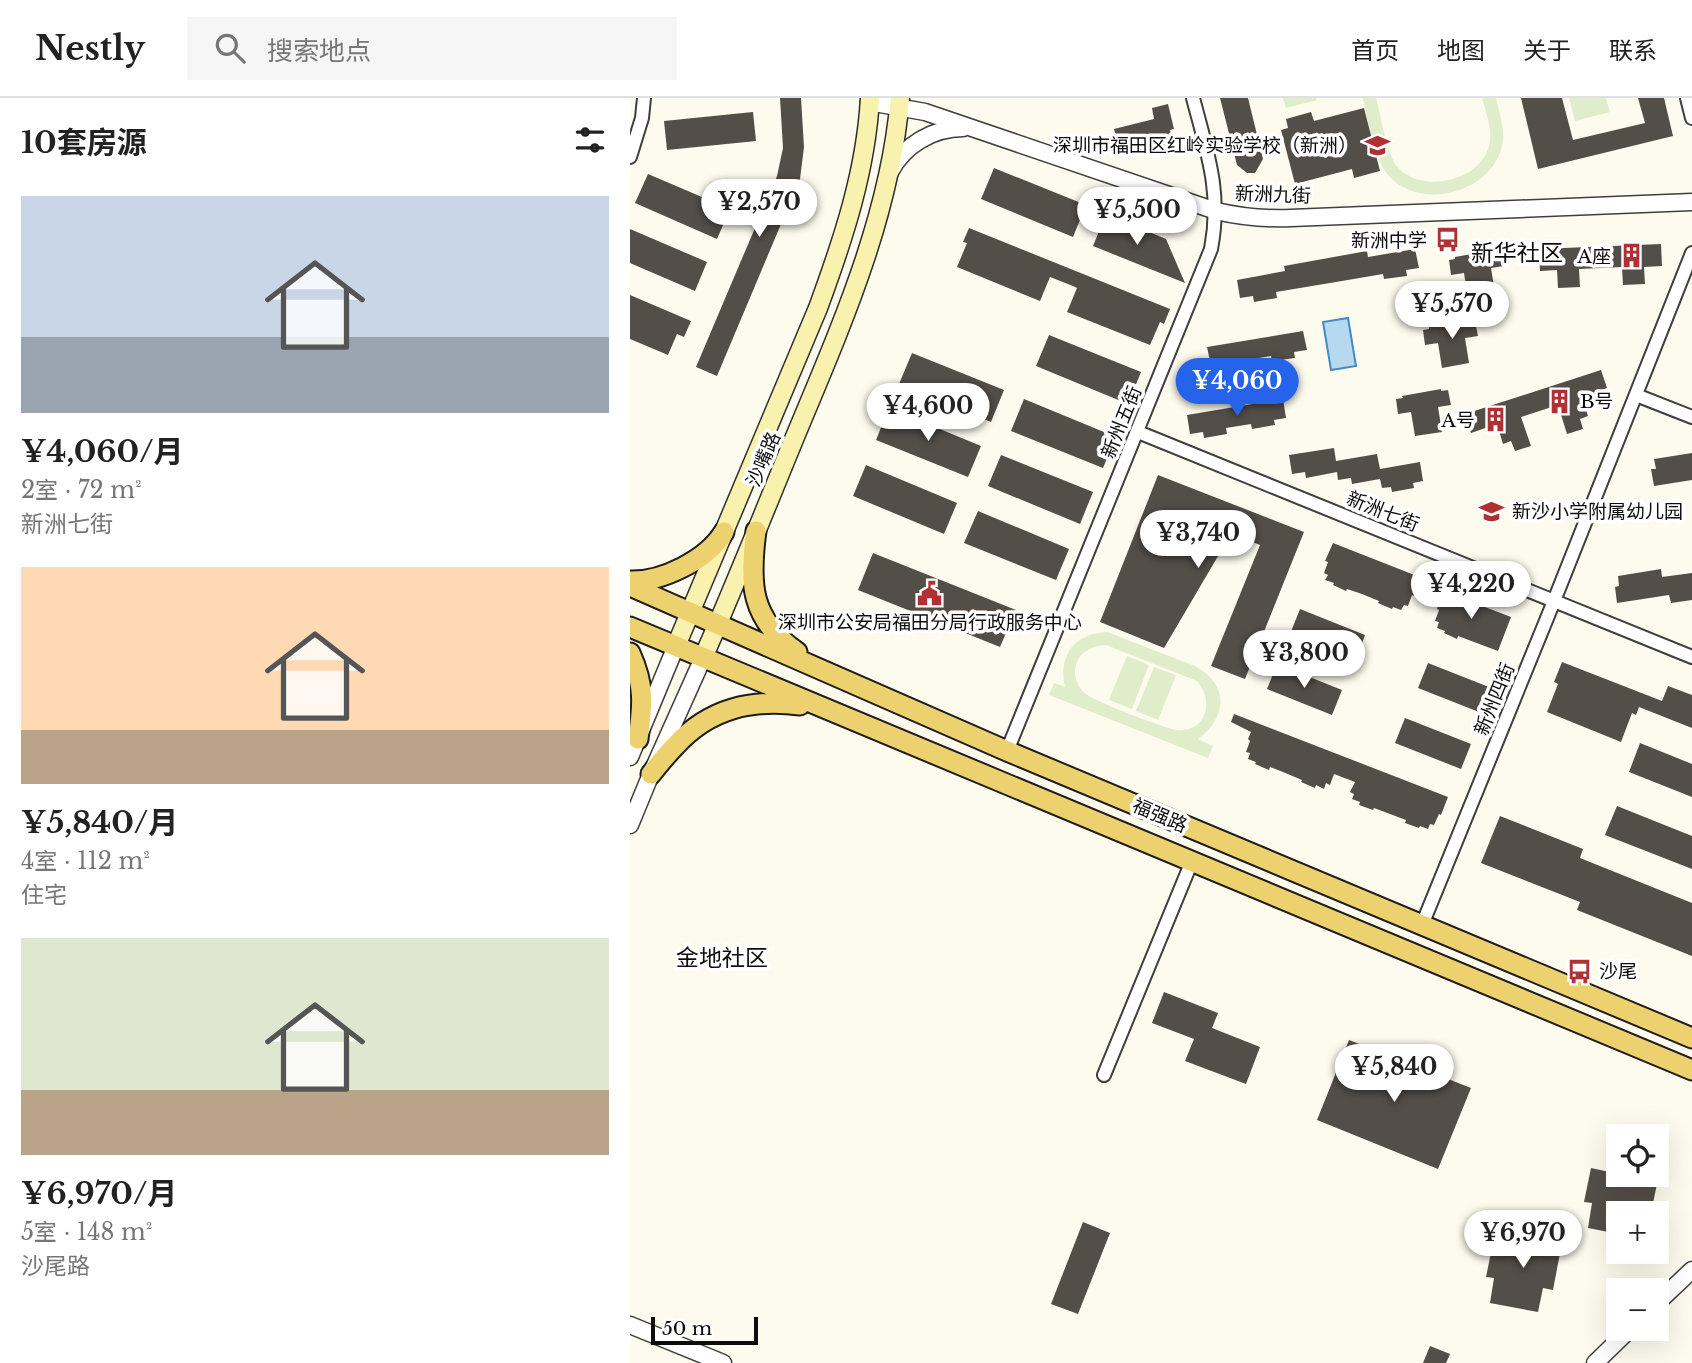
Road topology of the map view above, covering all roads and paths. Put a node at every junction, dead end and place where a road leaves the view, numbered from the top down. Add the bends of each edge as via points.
1 (644, 98) edge
2 (1193, 98) edge
3 (1687, 98) edge
4 (869, 100) edge
5 (900, 102) edge
6 (1692, 118) edge
7 (975, 129) junction
8 (630, 157) edge
9 (886, 184) junction
10 (1692, 202) edge
11 (1216, 211) junction
12 (1692, 253) edge
13 (1636, 395) junction
14 (1692, 417) edge
15 (1138, 432) junction
16 (756, 531) junction
17 (724, 532) junction
18 (630, 583) edge
19 (1554, 601) junction
20 (690, 612) junction
21 (718, 624) junction
22 (630, 627) edge
23 (676, 646) junction
24 (630, 653) edge
25 (1692, 657) edge
26 (703, 658) junction
27 (833, 676) junction
28 (825, 709) junction
29 (634, 748) edge
30 (1007, 751) junction
31 (651, 774) junction
32 (630, 825) edge
33 (1192, 862) junction
34 (1422, 925) junction
35 (1666, 1027) junction
36 (1692, 1038) edge
37 (1655, 1055) junction
38 (1692, 1070) edge
39 (1104, 1075) dead end
40 (1692, 1270) edge
41 (1669, 1292) edge
42 (630, 1325) edge
43 (1618, 1341) edge
44 (1597, 1362) edge
45 (723, 1363) edge

1 - 8 street
2 - 11 street, 新州五街
3 - 6 street
4 - 5 street, 新洲九街
4 - 17 main road, 沙嘴路 via 865,143 840,248
5 - 7 street, 新洲九街
5 - 9 main road, 沙嘴路
7 - 9 street via 946,129 921,139 897,160
7 - 11 street, 新洲九街
9 - 16 main road, 沙嘴路 via 857,285
10 - 11 street, 新洲九街 via 1262,219
11 - 15 street, 新州五街 via 1211,248
12 - 13 street, 新州四街
13 - 14 street
13 - 19 street, 新州四街
15 - 19 street, 新洲七街
15 - 30 street, 新州五街
16 - 21 main road, 沙嘴路
16 - 27 main road via 752,573 758,604 768,623 793,649
17 - 18 main road via 715,545 683,566
17 - 20 main road, 沙嘴路
18 - 20 main road, 福强路
19 - 25 street, 新洲七街
19 - 34 street, 新州四街
20 - 21 main road, 福强路
20 - 23 main road, 沙嘴路
21 - 26 main road, 沙嘴路
21 - 27 main road, 福强路
22 - 23 main road, 福强路
23 - 26 main road, 福强路
23 - 29 street, 沙嘴路
24 - 29 main road via 643,706
26 - 28 main road, 福强路
26 - 31 street, 沙嘴路
27 - 30 main road, 福强路
28 - 31 main road via 772,702 720,713 676,744
28 - 33 main road, 福强路
30 - 34 main road, 福强路
31 - 32 street, 沙嘴路
33 - 37 main road, 福强路
33 - 39 street
34 - 35 main road, 福强路
35 - 36 main road, 福强路
35 - 37 main road
37 - 38 main road, 福强路
40 - 41 street
42 - 45 street
43 - 44 street

